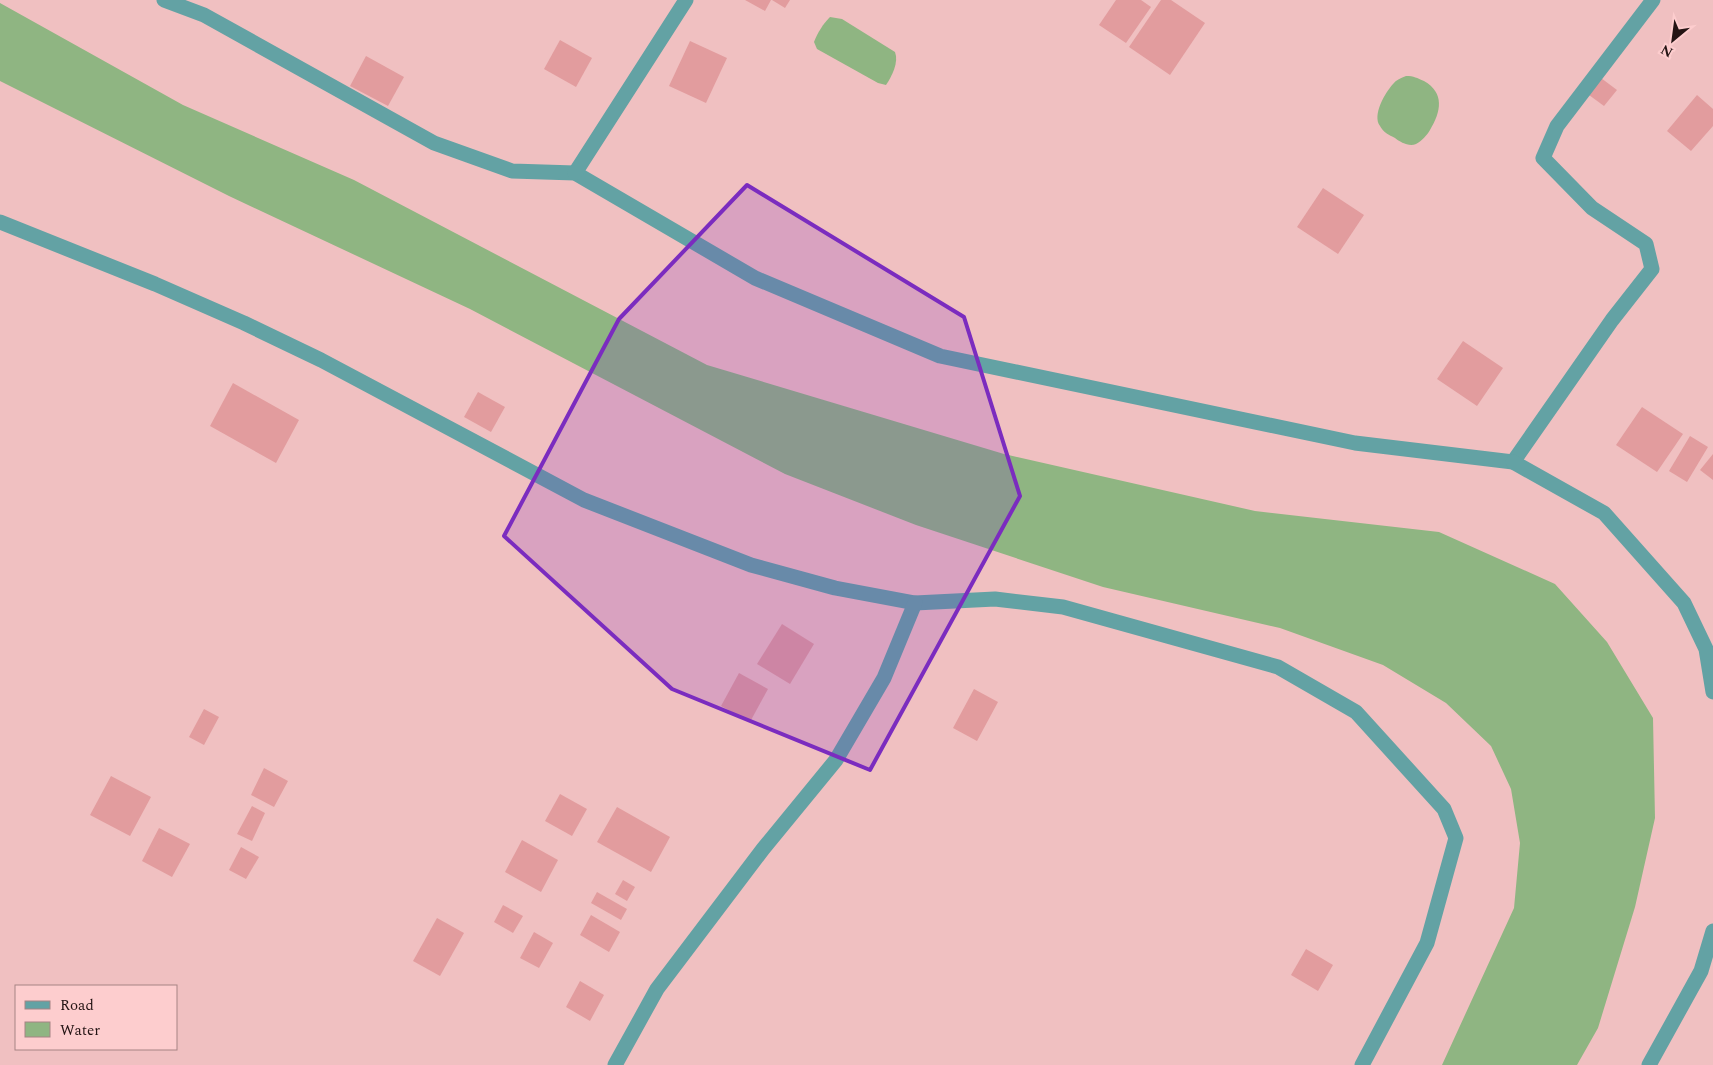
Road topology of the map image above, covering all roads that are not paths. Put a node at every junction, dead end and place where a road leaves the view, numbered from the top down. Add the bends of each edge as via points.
1 (164, 0) edge
2 (686, 0) edge
3 (1653, 0) edge
4 (575, 173) junction
5 (0, 222) edge
6 (1513, 462) junction
7 (915, 603) junction
8 (1710, 644) edge
9 (1713, 692) edge
10 (1713, 931) edge
11 (615, 1065) edge
12 (1362, 1065) edge
13 (1649, 1065) edge

1 - 4 street via 204,15 434,143 512,171
2 - 4 street
3 - 6 street via 1557,126 1543,158 1592,208 1646,244 1652,269 1612,320
4 - 6 street via 755,278 940,356 1355,443
5 - 7 street via 244,323 321,360 584,500 751,565 835,588
6 - 8 street via 1604,512 1684,603
7 - 11 street via 884,678 836,760 763,849 657,989
7 - 12 street via 995,599 1063,607 1278,667 1356,712 1444,809 1456,838 1427,943
8 - 9 street
10 - 13 street via 1701,971

